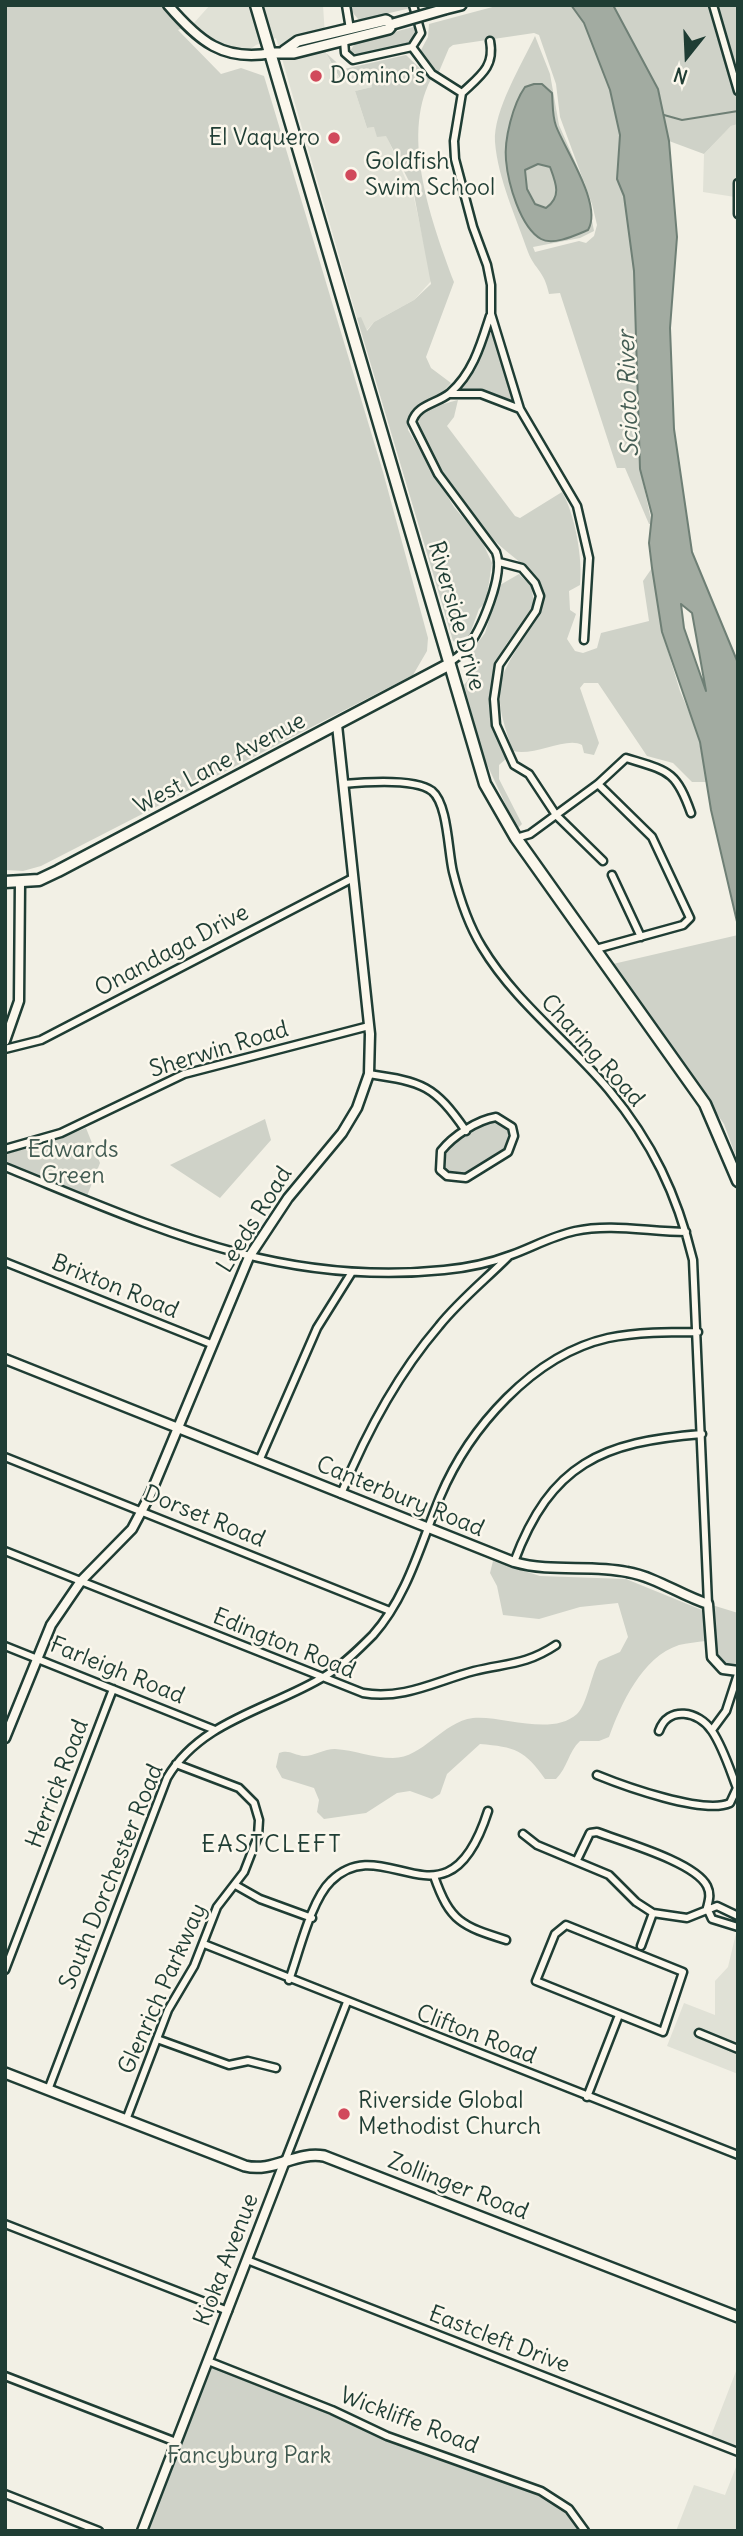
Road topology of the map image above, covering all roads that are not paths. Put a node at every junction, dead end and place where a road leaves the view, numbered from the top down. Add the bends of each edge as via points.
1 (168, 5) edge
2 (256, 5) edge
3 (346, 5) edge
4 (413, 5) edge
5 (461, 5) edge
6 (713, 5) edge
7 (393, 24) junction
8 (350, 29) junction
9 (344, 40) junction
10 (491, 41) dead end
11 (412, 47) junction
12 (284, 51) junction
13 (272, 53) junction
14 (734, 71) edge
15 (738, 91) edge
16 (462, 93) junction
17 (738, 183) edge
18 (738, 214) edge
19 (491, 314) junction
20 (448, 394) junction
21 (520, 410) junction
22 (499, 562) junction
23 (584, 640) dead end
24 (448, 665) junction
25 (337, 725) junction
26 (344, 784) junction
27 (598, 784) junction
28 (691, 813) dead end
29 (556, 815) junction
30 (516, 838) junction
31 (603, 861) dead end
32 (612, 875) dead end
33 (353, 878) junction
34 (5, 882) edge
35 (20, 883) junction
36 (641, 937) junction
37 (596, 949) junction
38 (369, 1026) junction
39 (5, 1041) edge
40 (5, 1049) edge
41 (369, 1074) junction
42 (466, 1131) junction
43 (5, 1149) edge
44 (5, 1167) edge
45 (738, 1181) edge
46 (686, 1232) junction
47 (510, 1256) junction
48 (249, 1257) junction
49 (5, 1262) edge
50 (352, 1272) junction
51 (698, 1332) junction
52 (211, 1344) junction
53 (5, 1359) edge
54 (177, 1429) junction
55 (702, 1434) junction
56 (5, 1457) edge
57 (259, 1461) junction
58 (341, 1494) junction
59 (142, 1512) junction
60 (427, 1529) junction
61 (5, 1551) edge
62 (514, 1562) junction
63 (81, 1581) junction
64 (708, 1604) junction
65 (390, 1611) junction
66 (556, 1645) dead end
67 (5, 1646) edge
68 (36, 1658) junction
69 (738, 1672) edge
70 (322, 1678) junction
71 (113, 1689) junction
72 (215, 1730) junction
73 (712, 1730) junction
74 (659, 1731) dead end
75 (5, 1738) edge
76 (176, 1763) junction
77 (597, 1774) dead end
78 (488, 1811) dead end
79 (523, 1835) dead end
80 (577, 1860) junction
81 (434, 1876) junction
82 (237, 1886) junction
83 (707, 1908) junction
84 (653, 1913) junction
85 (738, 1916) edge
86 (312, 1918) junction
87 (738, 1927) edge
88 (506, 1940) dead end
89 (204, 1944) junction
90 (641, 1946) dead end
91 (5, 1970) edge
92 (289, 1980) junction
93 (347, 2002) junction
94 (619, 2015) junction
95 (699, 2034) dead end
96 (157, 2039) junction
97 (738, 2049) edge
98 (276, 2068) dead end
99 (5, 2073) edge
100 (48, 2090) junction
101 (587, 2097) junction
102 (126, 2120) junction
103 (738, 2155) edge
104 (285, 2161) junction
105 (5, 2224) edge
106 (247, 2260) junction
107 (228, 2311) junction
108 (738, 2317) edge
109 (208, 2361) junction
110 (5, 2376) edge
111 (176, 2442) junction
112 (738, 2452) edge
113 (5, 2494) edge
114 (99, 2531) edge
115 (142, 2531) edge
116 (585, 2531) edge

1 - 13 street via 228,53 242,57
2 - 13 main road, Riverside Drive
3 - 8 street
4 - 11 street via 421,33
5 - 7 main road, bridge
6 - 14 street
7 - 8 main road via 386,20
7 - 9 main road via 389,29
8 - 12 main road via 298,41
9 - 11 street via 345,53 353,60
9 - 12 main road via 294,53
10 - 16 street via 489,67
11 - 16 street via 432,74
12 - 13 main road
13 - 24 main road, Riverside Drive
14 - 15 street
16 - 19 street via 455,159 472,227 483,246
17 - 18 street
19 - 20 street via 472,365
19 - 21 street
20 - 21 street via 481,394
20 - 22 street via 419,410 413,429
21 - 23 street via 577,506 589,558
22 - 24 street via 479,628 466,649
22 - 29 street via 522,568 540,597 536,611 499,666 496,726 514,765 529,774
24 - 25 main road, West Lane Avenue
24 - 30 main road, Riverside Drive via 485,784
25 - 26 street, Leeds Road
25 - 35 main road, West Lane Avenue via 58,871
26 - 33 street, Leeds Road
26 - 46 street, Charing Road via 369,781 423,786 434,793 442,804 453,874 480,943 517,994 609,1090 657,1156
27 - 28 street via 621,760 628,759 675,777
27 - 29 street
27 - 36 street via 652,837 690,914 687,924
29 - 30 street via 530,834
29 - 31 street
30 - 37 main road, Riverside Drive
32 - 36 street
33 - 38 street, Leeds Road
33 - 40 street, Onandaga Drive via 41,1040
34 - 35 main road, West Lane Avenue
35 - 39 street via 19,1001
36 - 37 street
37 - 45 main road, Riverside Drive via 705,1104
38 - 41 street, Leeds Road
38 - 43 street, Sherwin Road via 184,1074 61,1133
41 - 42 street via 432,1090
41 - 48 street, Leeds Road via 351,1119 295,1188
42 - 42 street via 496,1117 512,1127 514,1136 508,1152 456,1180 440,1170 438,1160 447,1143
44 - 48 street via 189,1241
46 - 47 street via 592,1228 551,1238
46 - 51 street, Charing Road via 693,1260
47 - 50 street via 443,1270
47 - 58 street via 440,1324 405,1367 369,1429
48 - 50 street
48 - 52 street, Leeds Road
49 - 52 street, Brixton Road
50 - 57 street via 317,1328
51 - 55 street, Charing Road
51 - 60 street, South Dorchester Road via 609,1338 537,1372 476,1433 448,1479
52 - 54 street, Leeds Road
53 - 54 street, Canterbury Road
54 - 57 street, Canterbury Road
54 - 59 street, Leeds Road
55 - 62 street via 644,1439 589,1460 541,1507
55 - 64 street, Charing Road
56 - 59 street, Dorset Road
57 - 58 street, Canterbury Road
58 - 60 street, Canterbury Road
59 - 63 street, Leeds Road via 115,1549
59 - 65 street, Dorset Road
60 - 62 street, Canterbury Road
60 - 65 street, South Dorchester Road
61 - 63 street, Edington Road
62 - 64 street, Canterbury Road via 548,1569 629,1572
63 - 68 street, Leeds Road via 51,1625
63 - 70 street, Edington Road
64 - 69 street via 712,1657 723,1669
65 - 70 street, South Dorchester Road via 374,1634
66 - 70 street, Edington Road via 533,1660 476,1671 398,1696 363,1693
67 - 68 street, Farleigh Road
68 - 71 street, Farleigh Road
68 - 75 street, Leeds Road
69 - 73 street via 726,1711
70 - 72 street, South Dorchester Road
71 - 72 street, Farleigh Road
71 - 91 street, Herrick Road
72 - 76 street, South Dorchester Road
73 - 74 street via 692,1715 678,1713 667,1717
73 - 77 street via 737,1788 725,1806 662,1797
76 - 82 street, Glenrich Parkway via 239,1788 254,1803 258,1836
76 - 100 street, South Dorchester Road
78 - 81 street via 470,1852 454,1867
79 - 80 street
80 - 83 street via 590,1833 597,1832 676,1863 702,1879 710,1898
80 - 84 street via 608,1875
81 - 86 street via 413,1876 383,1865 363,1864 344,1870 328,1883
81 - 88 street via 444,1904 456,1919
82 - 86 street
82 - 89 street, Glenrich Parkway via 217,1907
83 - 84 street via 687,1918
83 - 85 street via 716,1906
83 - 87 street via 712,1919
84 - 90 street
86 - 92 street
89 - 92 street, Clifton Road
89 - 96 street, Glenrich Parkway
92 - 93 street, Clifton Road
93 - 101 street, Clifton Road
93 - 104 street, Kioka Avenue
94 - 94 street via 536,1981 561,1926 683,1974 663,2032
94 - 101 street
95 - 97 street
96 - 98 street via 222,2063 248,2061
96 - 102 street, Glenrich Parkway
99 - 100 main road, Zollinger Road
100 - 102 main road, Zollinger Road
101 - 103 street, Clifton Road
102 - 104 main road, Zollinger Road via 245,2166 262,2168
104 - 106 street, Kioka Avenue
104 - 108 main road, Zollinger Road via 308,2154 332,2158
105 - 107 street
106 - 107 street, Kioka Avenue
106 - 112 street, Eastcleft Drive
107 - 109 street, Kioka Avenue
109 - 111 street, Kioka Avenue
109 - 116 street, Wickliffe Road via 387,2436 541,2491 569,2510
110 - 111 street
111 - 115 street, Kioka Avenue
113 - 114 street

